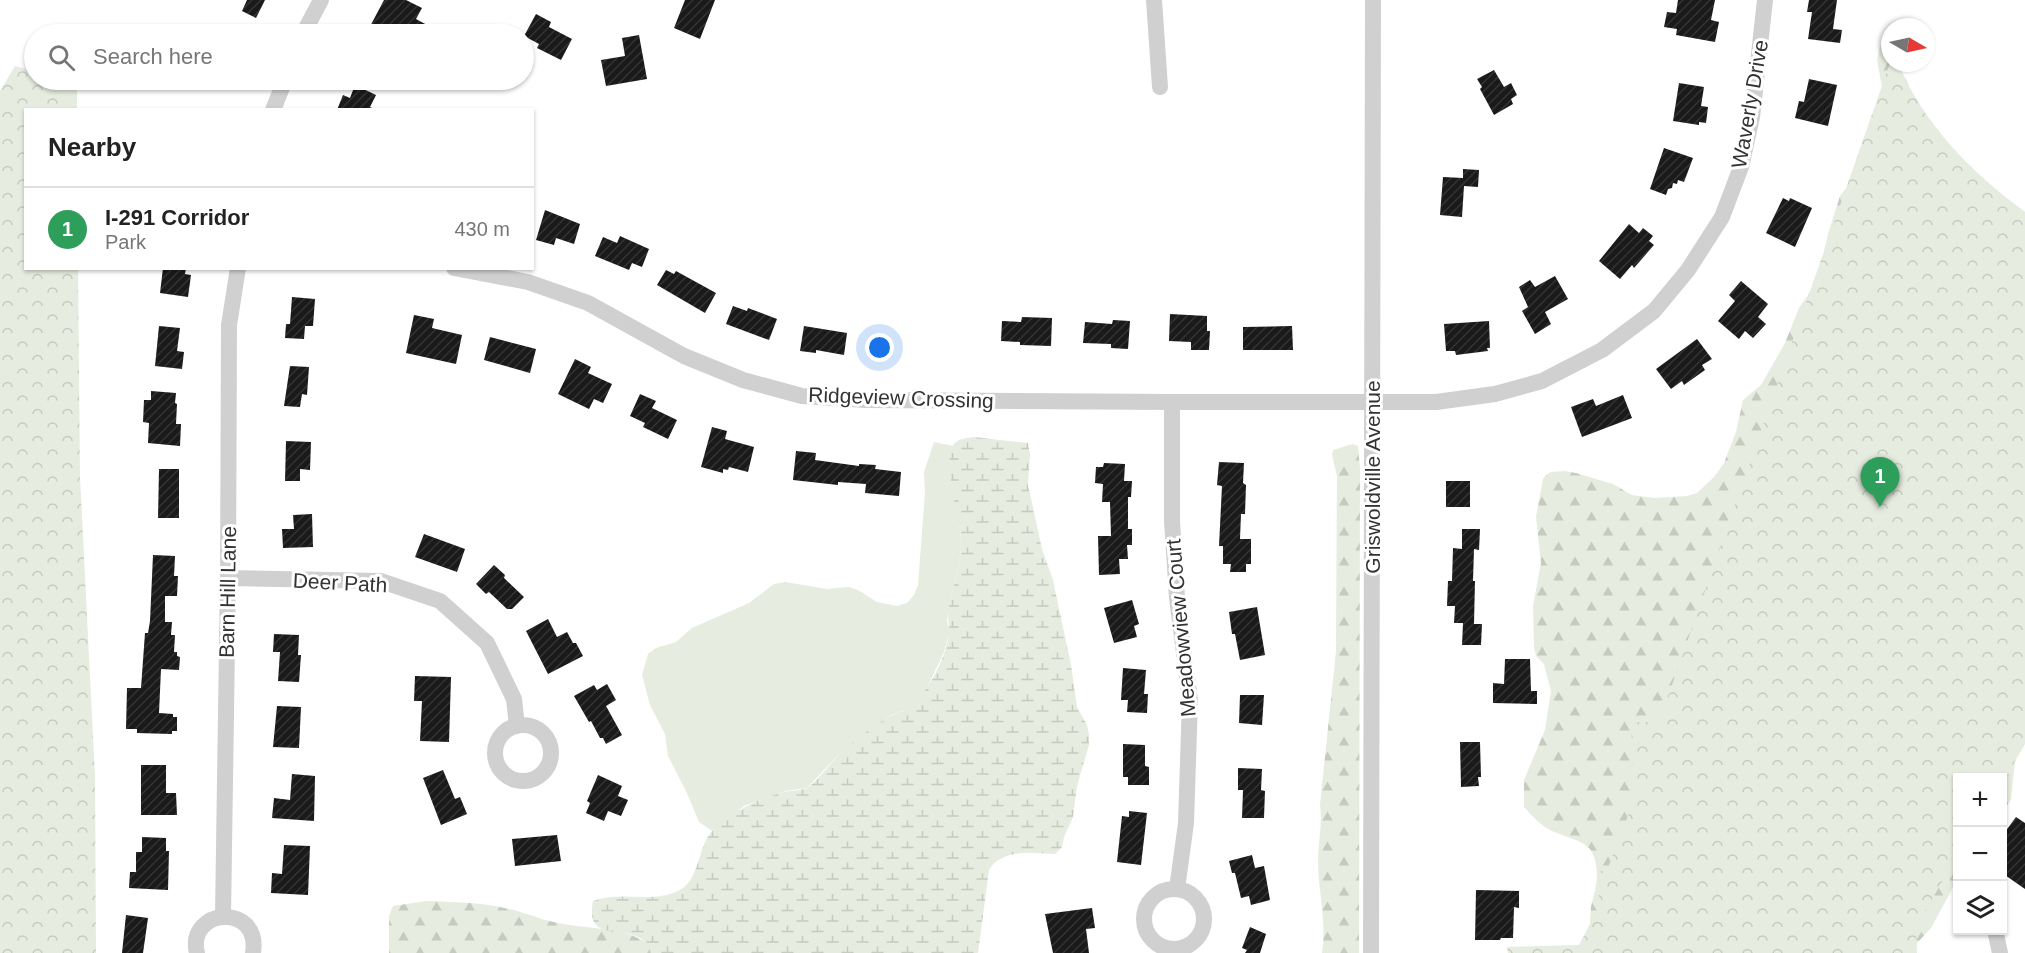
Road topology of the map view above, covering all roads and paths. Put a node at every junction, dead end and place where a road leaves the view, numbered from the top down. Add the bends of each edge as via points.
1 (321, 0) edge
2 (1154, 0) edge
3 (1373, 0) edge
4 (1766, 0) edge
5 (308, 24) edge
6 (1160, 87) dead end
7 (281, 90) edge
8 (274, 108) edge
9 (238, 270) edge
10 (465, 270) edge
11 (1374, 400) junction
12 (1172, 402) junction
13 (228, 578) junction
14 (518, 726) dead end
15 (1177, 889) dead end
16 (223, 916) junction
17 (1996, 935) edge
18 (197, 953) edge
19 (253, 953) edge
20 (1371, 953) edge
21 (2000, 953) edge

1 - 5 street
2 - 6 street
3 - 11 street, Griswoldville Avenue
4 - 11 street, Waverly Drive via 1752,117 1741,167 1722,217 1688,270 1654,311 1602,350 1542,381 1495,394 1436,402
7 - 8 street
9 - 13 street, Barn Hill Lane via 229,325
10 - 12 street, Ridgeview Crossing via 528,282 588,303 684,356 743,380 802,396
11 - 12 street, Ridgeview Crossing
11 - 20 street, Griswoldville Avenue
12 - 15 street, Meadowview Court via 1172,521 1190,700 1186,824
13 - 14 street, Deer Path via 381,581 440,601 488,643 514,699
13 - 16 street, Barn Hill Lane
16 - 18 street via 203,926 197,935
16 - 19 street via 244,924 251,933
17 - 21 street

